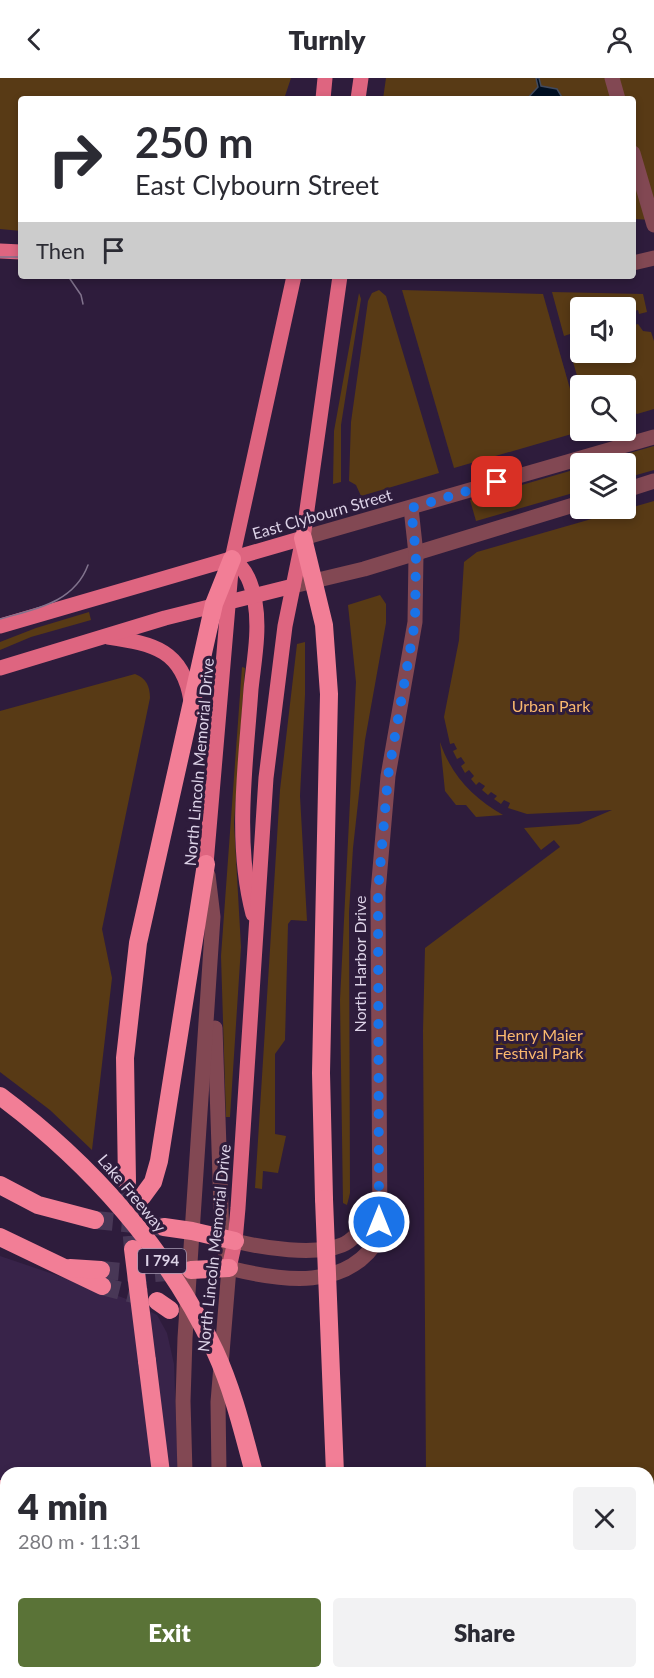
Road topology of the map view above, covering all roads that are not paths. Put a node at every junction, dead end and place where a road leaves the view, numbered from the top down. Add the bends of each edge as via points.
1 (325, 78) edge
2 (361, 78) edge
3 (612, 78) edge
4 (322, 96) edge
5 (358, 96) edge
6 (617, 96) edge
7 (636, 163) edge
8 (654, 225) edge
9 (0, 251) edge
10 (18, 252) edge
11 (293, 279) edge
12 (340, 279) edge
13 (654, 436) edge
14 (654, 481) edge
15 (636, 487) edge
16 (570, 506) edge
17 (411, 508) junction
18 (303, 538) junction
19 (416, 554) junction
20 (232, 558) junction
21 (314, 581) junction
22 (293, 586) junction
23 (253, 595) junction
24 (222, 602) junction
25 (0, 626) edge
26 (102, 636) junction
27 (0, 668) edge
28 (191, 701) junction
29 (206, 864) junction
30 (256, 926) junction
31 (211, 980) junction
32 (0, 1096) edge
33 (127, 1182) tunnel mouth
34 (0, 1185) edge
35 (142, 1197) tunnel mouth
36 (378, 1207) junction
37 (92, 1217) tunnel mouth
38 (164, 1227) tunnel mouth
39 (192, 1231) junction
40 (0, 1237) edge
41 (228, 1240) junction
42 (133, 1249) tunnel mouth
43 (228, 1268) junction
44 (191, 1270) junction
45 (102, 1278) tunnel mouth
46 (160, 1467) edge
47 (185, 1467) edge
48 (219, 1467) edge
49 (252, 1467) edge
50 (335, 1467) edge

1 - 4 main road
2 - 5 main road
3 - 6 street
7 - 8 street
9 - 10 main road
11 - 20 main road
12 - 18 main road, North Lincoln Memorial Drive
13 - 17 street, East Clybourn Street
14 - 15 street
16 - 19 street
17 - 18 street, East Clybourn Street
17 - 19 street, North Harbor Drive
18 - 20 main road, East Clybourn Street
18 - 21 highway
18 - 22 main road, North Lincoln Memorial Drive
19 - 21 street
19 - 36 street, North Harbor Drive via 415,622 388,776 378,892
20 - 23 main road via 246,573
20 - 24 highway
20 - 25 main road, East Clybourn Street
21 - 22 street
21 - 50 highway, bridge via 324,625 329,694 321,1029
22 - 23 main road
22 - 30 main road, North Lincoln Memorial Drive via 266,778
23 - 24 main road
23 - 30 main road via 257,623 243,848 247,892
24 - 26 main road
24 - 28 highway
24 - 29 main road, North Lincoln Memorial Drive
26 - 27 main road
26 - 28 main road via 140,642 173,657 184,673
28 - 33 highway via 138,943 130,999 125,1058
29 - 31 street, North Lincoln Memorial Drive via 213,917
29 - 35 highway via 159,1161 153,1182
30 - 41 main road, North Lincoln Memorial Drive
31 - 39 street, North Lincoln Memorial Drive
31 - 41 street
32 - 49 highway, Lake Freeway / I 794, bridge via 76,1158 110,1193 175,1280 216,1353
34 - 37 highway via 38,1205
36 - 41 street via 342,1245 286,1250
36 - 43 street, North Harbor Drive via 380,1236 357,1264 340,1273 309,1279
38 - 39 highway
39 - 41 highway
39 - 44 street, North Lincoln Memorial Drive
40 - 45 highway via 66,1267
41 - 43 main road, North Lincoln Memorial Drive
42 - 46 highway, bridge
43 - 44 highway
43 - 48 street, North Lincoln Memorial Drive via 218,1402
44 - 47 street, North Lincoln Memorial Drive via 183,1401

